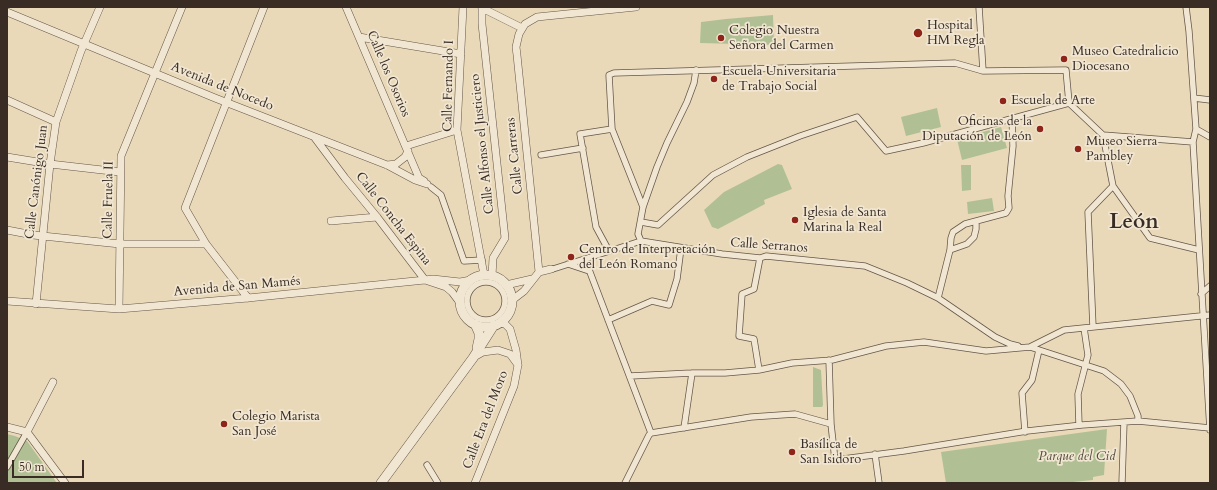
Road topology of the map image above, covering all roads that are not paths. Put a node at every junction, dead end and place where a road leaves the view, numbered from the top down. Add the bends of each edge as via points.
1 (100, 7) edge
2 (182, 7) edge
3 (264, 7) edge
4 (346, 7) edge
5 (463, 7) edge
6 (636, 7) edge
7 (979, 7) edge
8 (1186, 7) edge
9 (482, 8) edge
10 (7, 12) edge
11 (522, 28) junction
12 (359, 37) junction
13 (85, 44) junction
14 (461, 54) junction
15 (696, 70) junction
16 (983, 71) junction
17 (155, 73) junction
18 (1194, 98) junction
19 (7, 100) edge
20 (1210, 100) edge
21 (226, 102) junction
22 (1069, 103) junction
23 (1012, 118) junction
24 (56, 122) junction
25 (612, 129) junction
26 (1196, 129) junction
27 (458, 130) junction
28 (1103, 135) junction
29 (314, 137) junction
30 (1210, 137) edge
31 (1192, 142) junction
32 (582, 148) junction
33 (407, 149) junction
34 (541, 155) dead end
35 (7, 157) edge
36 (50, 164) junction
37 (387, 165) junction
38 (120, 172) junction
39 (429, 185) junction
40 (1113, 186) junction
41 (643, 207) junction
42 (377, 217) junction
43 (641, 220) junction
44 (331, 221) dead end
45 (976, 222) junction
46 (7, 230) edge
47 (42, 236) junction
48 (641, 241) junction
49 (120, 244) junction
50 (206, 244) junction
51 (681, 248) junction
52 (950, 250) junction
53 (1199, 250) junction
54 (609, 251) junction
55 (760, 258) junction
56 (585, 259) junction
57 (482, 260) junction
58 (568, 264) junction
59 (552, 269) joint
60 (590, 271) junction
61 (539, 272) junction
62 (488, 275) junction
63 (532, 279) junction
64 (425, 280) junction
65 (471, 280) junction
66 (506, 285) junction
67 (1210, 286) edge
68 (1201, 294) junction
69 (248, 298) junction
70 (938, 298) junction
71 (511, 300) junction
72 (7, 301) edge
73 (36, 304) junction
74 (461, 304) junction
75 (119, 310) junction
76 (1210, 315) edge
77 (1203, 316) junction
78 (608, 320) junction
79 (494, 322) junction
80 (475, 324) junction
81 (1093, 327) junction
82 (1084, 328) junction
83 (1022, 347) junction
84 (1030, 347) junction
85 (1039, 350) junction
86 (474, 357) junction
87 (830, 360) junction
88 (518, 365) junction
89 (1086, 365) junction
90 (759, 370) junction
91 (692, 373) junction
92 (630, 376) junction
93 (53, 382) dead end
94 (1124, 422) junction
95 (1138, 422) junction
96 (831, 424) junction
97 (1079, 425) junction
98 (1210, 426) edge
99 (7, 427) edge
100 (684, 428) junction
101 (27, 432) junction
102 (1025, 432) junction
103 (650, 434) junction
104 (875, 454) junction
105 (427, 465) dead end
106 (7, 467) edge
107 (65, 483) edge
108 (381, 483) edge
109 (438, 483) edge
110 (475, 483) edge
111 (625, 483) edge
112 (879, 483) edge
113 (1122, 483) edge

1 - 13 street, Calle Canónigo Juan
2 - 17 street, Calle Fruela II
3 - 21 street
4 - 12 street, Calle los Osorios
5 - 14 street, Calle Fernando I
6 - 11 street via 546,15 529,21
7 - 16 street
8 - 18 street
9 - 11 street
9 - 62 street, Calle Alfonso el Justiciero via 505,238 493,258
10 - 13 street, Avenida de Nocedo
11 - 61 street, Calle Carreras via 517,39 517,51
12 - 14 street
12 - 33 street, Calle los Osorios
13 - 17 street, Avenida de Nocedo
13 - 24 street, Calle Canónigo Juan
14 - 27 street, Calle Fernando I
15 - 16 street via 956,63
15 - 25 street via 609,75
15 - 41 street via 687,102 662,155
16 - 22 street via 1066,70
17 - 21 street, Avenida de Nocedo
17 - 38 street, Calle Fruela II via 121,156
18 - 20 street
18 - 26 street
19 - 24 street
21 - 29 street, Avenida de Nocedo
21 - 50 street via 185,208
22 - 23 street
22 - 28 street
23 - 43 street via 886,152 857,117 800,136 713,175 658,225
23 - 45 street via 1009,208 1006,213
24 - 36 street, Calle Canónigo Juan
25 - 32 street via 580,134
25 - 41 street
26 - 30 street
26 - 31 street
27 - 33 street
27 - 57 street, Calle Fernando I
28 - 31 street
28 - 40 street
29 - 37 street, Avenida de Nocedo
29 - 42 street, Calle Concha Espina
31 - 53 street
32 - 34 street
32 - 54 street via 596,227
33 - 37 street via 405,157 396,164
33 - 39 street, Calle los Osorios via 420,178
35 - 36 street
36 - 38 street
36 - 47 street, Calle Canónigo Juan
37 - 39 street, Avenida de Nocedo
38 - 49 street, Calle Fruela II
39 - 57 street, Calle los Osorios via 441,195 464,261
40 - 53 street via 1150,238
40 - 81 street via 1088,212
41 - 43 street
42 - 44 street
42 - 64 street, Calle Concha Espina
43 - 48 street via 638,234
45 - 52 street via 974,237 967,244
45 - 52 street via 965,224 953,232
46 - 47 street
47 - 49 street
47 - 73 street, Calle Canónigo Juan
48 - 51 street, Calle Serranos
48 - 54 street, Calle Serranos
49 - 50 street
49 - 75 street, Calle Fruela II
50 - 69 street
51 - 55 street, Calle Serranos
51 - 78 street via 677,278 669,305 652,301
52 - 70 street
53 - 68 street
54 - 56 street, Calle Serranos
55 - 70 street, Calle Serranos via 766,256 865,266
55 - 90 street via 754,290 742,294 739,336 754,339
56 - 58 street, Calle Serranos
56 - 60 street
57 - 62 street, Calle Fernando I
58 - 59 street, Calle Serranos
58 - 60 street
59 - 61 street, Calle Serranos
60 - 78 street
61 - 63 street
62 - 65 street
62 - 66 street
63 - 66 street
63 - 71 street via 524,291
64 - 65 street, Calle Concha Espina
64 - 69 street, Avenida de San Mamés
64 - 74 street, Avenida de San Mamés via 446,287
65 - 74 street via 462,290
66 - 71 street
67 - 68 street
68 - 77 street
69 - 75 street, Avenida de San Mamés
70 - 83 street, Calle Serranos via 995,336
71 - 79 street via 506,318
72 - 73 street, Avenida de San Mamés
73 - 75 street, Avenida de San Mamés
74 - 80 street via 465,316
76 - 77 street
77 - 81 street
77 - 98 street
78 - 92 street
79 - 79 street via 493,318 501,312 504,297 496,284 479,283 470,290 468,306 474,314
79 - 80 street via 488,327
79 - 86 street
79 - 88 street, Calle Era del Moro via 505,324 510,329
80 - 86 street via 479,333 479,345
81 - 82 street
82 - 84 street via 1064,330
82 - 89 street via 1088,355
83 - 84 street
83 - 87 street via 986,351 924,342 886,346
84 - 85 street
85 - 89 street
85 - 102 street via 1032,380 1022,393
86 - 88 street, Calle Era del Moro via 483,352 498,350 510,354
86 - 108 street
87 - 90 street via 792,363
87 - 96 street
88 - 110 street, Calle Era del Moro via 514,386
89 - 95 street via 1104,371 1121,384 1130,396
89 - 97 street via 1079,391
90 - 91 street
91 - 92 street
91 - 100 street
92 - 103 street
93 - 101 street
94 - 95 street
94 - 97 street
94 - 113 street
95 - 98 street
96 - 100 street via 795,414 751,417
96 - 104 street via 834,460
97 - 102 street
99 - 101 street
100 - 103 street
101 - 106 street
101 - 107 street
102 - 104 street
103 - 111 street
104 - 112 street
105 - 109 street

